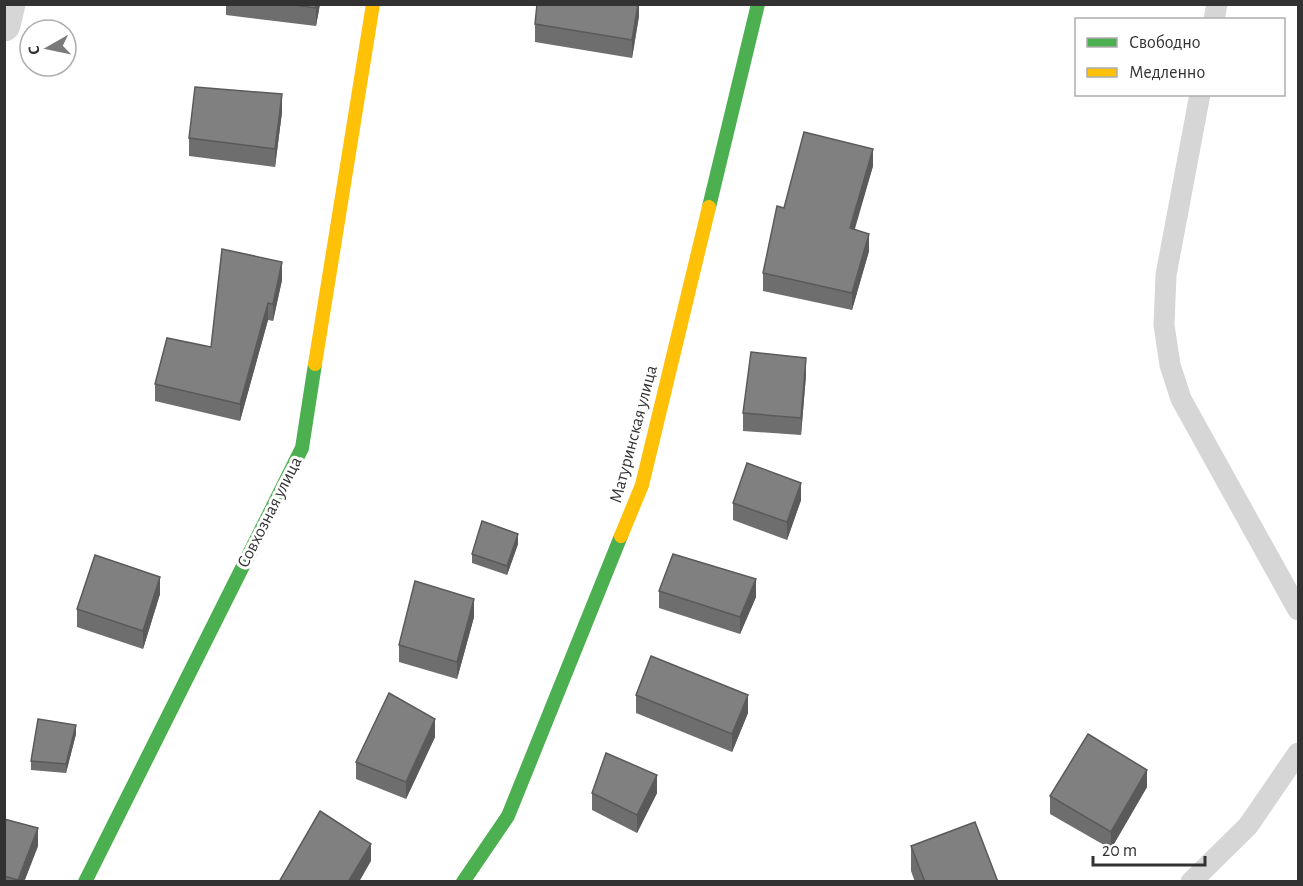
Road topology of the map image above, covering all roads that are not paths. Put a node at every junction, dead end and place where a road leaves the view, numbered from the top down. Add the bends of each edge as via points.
1 (9, 4) edge
2 (373, 4) edge
3 (758, 4) edge
4 (4, 25) edge
5 (1200, 96) edge
6 (1299, 610) edge
7 (1299, 753) edge
8 (85, 882) edge
9 (463, 882) edge
10 (1191, 882) edge

1 - 4 street
2 - 8 street, Совхозная улица via 302,448
3 - 9 street, Матуринская улица via 642,485 508,816
5 - 6 lane via 1166,275 1164,325 1170,365 1186,408
7 - 10 lane via 1248,826

